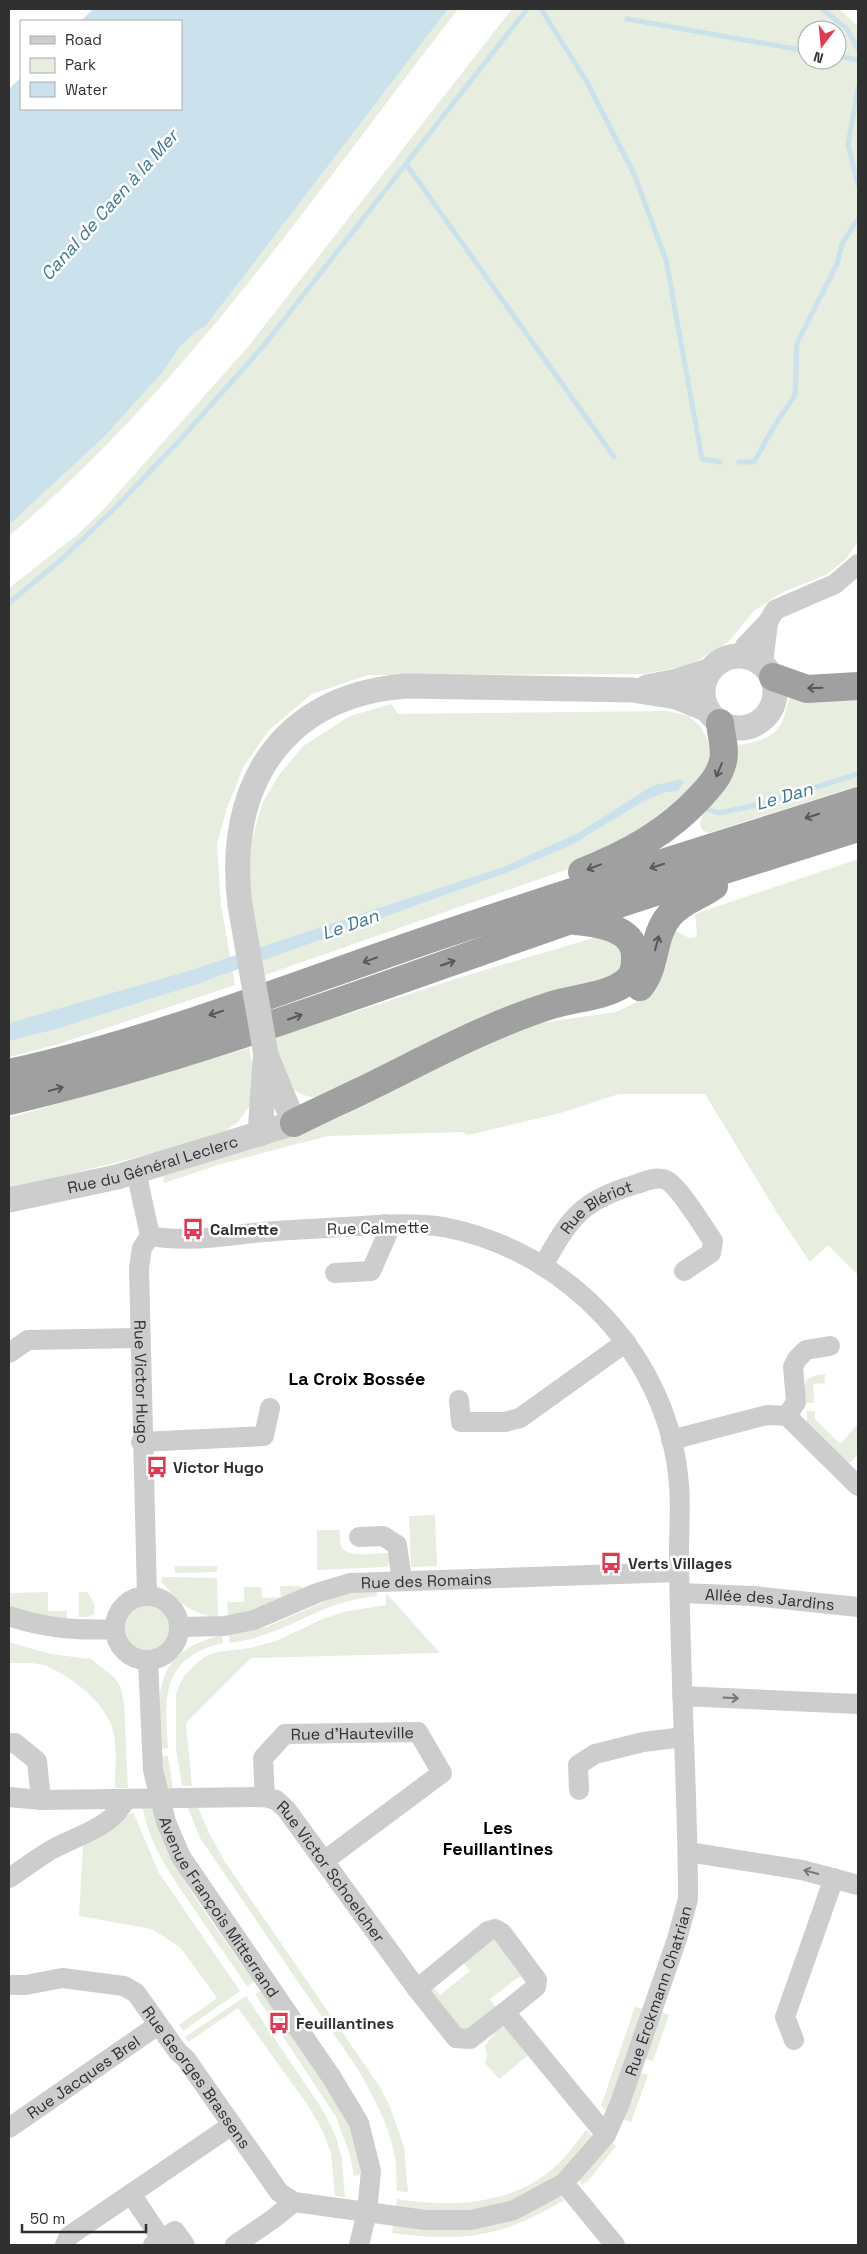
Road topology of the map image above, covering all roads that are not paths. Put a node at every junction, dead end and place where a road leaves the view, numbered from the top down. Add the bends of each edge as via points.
1 (858, 564) edge
2 (759, 666) junction
3 (709, 670) junction
4 (858, 686) edge
5 (632, 690) junction
6 (714, 716) junction
7 (858, 801) edge
8 (858, 828) edge
9 (732, 868) junction
10 (570, 920) junction
11 (399, 949) junction
12 (523, 1016) junction
13 (266, 1055) junction
14 (9, 1073) edge
15 (9, 1101) edge
16 (294, 1123) junction
17 (260, 1134) junction
18 (136, 1171) junction
19 (9, 1200) edge
20 (385, 1224) junction
21 (150, 1236) junction
22 (543, 1266) junction
23 (684, 1271) dead end
24 (335, 1273) dead end
25 (139, 1338) junction
26 (626, 1342) junction
27 (830, 1346) dead end
28 (9, 1353) edge
29 (459, 1400) dead end
30 (270, 1408) dead end
31 (787, 1416) junction
32 (672, 1440) junction
33 (142, 1442) junction
34 (858, 1486) edge
35 (359, 1536) dead end
36 (679, 1572) junction
37 (402, 1580) junction
38 (681, 1592) junction
39 (147, 1596) junction
40 (858, 1607) edge
41 (9, 1616) edge
42 (180, 1627) junction
43 (115, 1629) junction
44 (148, 1660) junction
45 (682, 1696) junction
46 (858, 1704) edge
47 (684, 1737) junction
48 (9, 1743) edge
49 (579, 1790) dead end
50 (9, 1797) edge
51 (265, 1797) junction
52 (126, 1799) junction
53 (160, 1799) junction
54 (41, 1800) junction
55 (688, 1852) junction
56 (324, 1860) junction
57 (9, 1878) edge
58 (834, 1878) junction
59 (858, 1885) edge
60 (9, 1985) edge
61 (417, 1989) junction
62 (505, 2012) junction
63 (158, 2025) junction
64 (794, 2040) dead end
65 (232, 2125) junction
66 (9, 2128) edge
67 (606, 2135) junction
68 (564, 2183) junction
69 (131, 2194) junction
70 (294, 2202) junction
71 (367, 2212) junction
72 (158, 2242) edge
73 (65, 2245) edge
74 (185, 2245) edge
75 (235, 2245) edge
76 (359, 2245) edge
77 (615, 2245) edge

1 - 2 street via 835,584 775,610 768,622
2 - 3 street via 720,660
4 -> 2 highway via 807,689
2 - 6 street via 775,695 765,717 748,727 735,728
3 - 5 street via 677,681
3 - 6 street via 703,692
5 - 6 street via 676,697
5 - 13 street, bridge via 407,686 371,690 324,707 278,746 250,791 238,845 240,905
6 -> 11 highway via 724,759 715,781 662,832 616,859 506,900
7 -> 11 highway
8 - 9 highway
9 - 10 highway
12 -> 9 highway via 589,1010 625,1001 642,986 668,916 682,903 712,887
10 - 12 highway via 607,925 618,930 634,948 635,963 631,976 609,990
15 -> 10 highway via 131,1070 280,1022
11 -> 14 highway via 130,1041
12 - 16 highway via 453,1044
13 - 16 street
13 - 17 street
16 - 17 street, Rue du Général Leclerc
17 - 18 street, Rue du Général Leclerc
18 - 19 street, Rue du Général Leclerc
18 - 21 street
20 - 21 street, Rue Calmette via 191,1240
20 - 22 street, Rue Calmette via 467,1232 506,1246
20 - 24 street via 387,1236 371,1272
21 - 25 street, Rue Victor Hugo via 142,1248 138,1268
22 - 23 street, Rue Blériot via 572,1220 588,1204 620,1188 660,1179 671,1184 713,1241 711,1253
22 - 26 street, Rue Calmette via 588,1299
25 - 28 street via 28,1340
25 - 33 street, Rue Victor Hugo
26 - 29 street via 525,1414 505,1422 461,1422
26 - 32 street, Rue Calmette via 651,1382
27 - 31 street via 806,1350 796,1359 793,1367 796,1402
30 - 33 street via 264,1436
31 - 32 street via 767,1415
31 - 34 street
32 - 36 street, Rue Calmette via 679,1484
33 - 39 street, Rue Victor Hugo
35 - 37 street via 383,1536 397,1545
36 - 37 street, Rue des Romains
36 - 38 street, Rue Erckmann Chatrian
37 - 42 street, Rue des Romains via 350,1583 317,1593 254,1620 224,1626
38 - 40 street, Allée des Jardins
38 - 45 street, Rue Erckmann Chatrian
39 - 42 street via 159,1598 169,1605 177,1615
39 - 43 street via 124,1606
41 - 43 street via 48,1626
42 - 44 street via 178,1639 171,1650
43 - 44 street via 119,1643 128,1654
44 - 53 street, Avenue François Mitterrand via 152,1770
45 -> 46 street
45 - 47 street, Rue Erckmann Chatrian
47 - 49 street via 643,1742 595,1754 578,1765
47 - 55 street, Rue Erckmann Chatrian
48 - 54 street via 15,1743 37,1761
50 - 54 street, Rue Victor Schoelcher
51 - 53 street, Rue Victor Schoelcher
51 - 56 street, Rue Victor Schoelcher via 276,1800 286,1809
51 - 56 street, Rue d'Hauteville via 263,1758 285,1734 418,1732 442,1773
52 - 53 street, Rue Victor Schoelcher
52 - 54 street, Rue Victor Schoelcher
52 - 57 street via 120,1811 104,1824 51,1850
53 - 71 street, Avenue François Mitterrand via 181,1856 359,2123 371,2171
58 -> 55 street
55 - 67 street, Rue Erckmann Chatrian via 688,1899 683,1919
56 - 61 street, Rue Victor Schoelcher
58 - 59 street
58 - 64 street via 785,2017
60 - 63 street, Rue Georges Brassens via 62,1978 124,1986 136,1994
61 - 62 street, Rue Victor Schoelcher via 456,2038 470,2039
61 - 62 street, Rue Victor Schoelcher via 488,1931 495,1929 502,1933 538,1980 536,1986
62 - 67 street
63 - 65 street, Rue Georges Brassens
63 - 66 street, Rue Jacques Brel
65 - 69 street
65 - 70 street, Rue Georges Brassens via 279,2192
67 - 68 street, Rue Erckmann Chatrian
68 - 71 street, Rue Erckmann Chatrian via 514,2210 471,2220 425,2220
68 - 77 street
69 - 72 street
69 - 73 street via 69,2236
70 - 71 street
70 - 75 street
71 - 76 street, Avenue François Mitterrand
72 - 74 street via 175,2230

